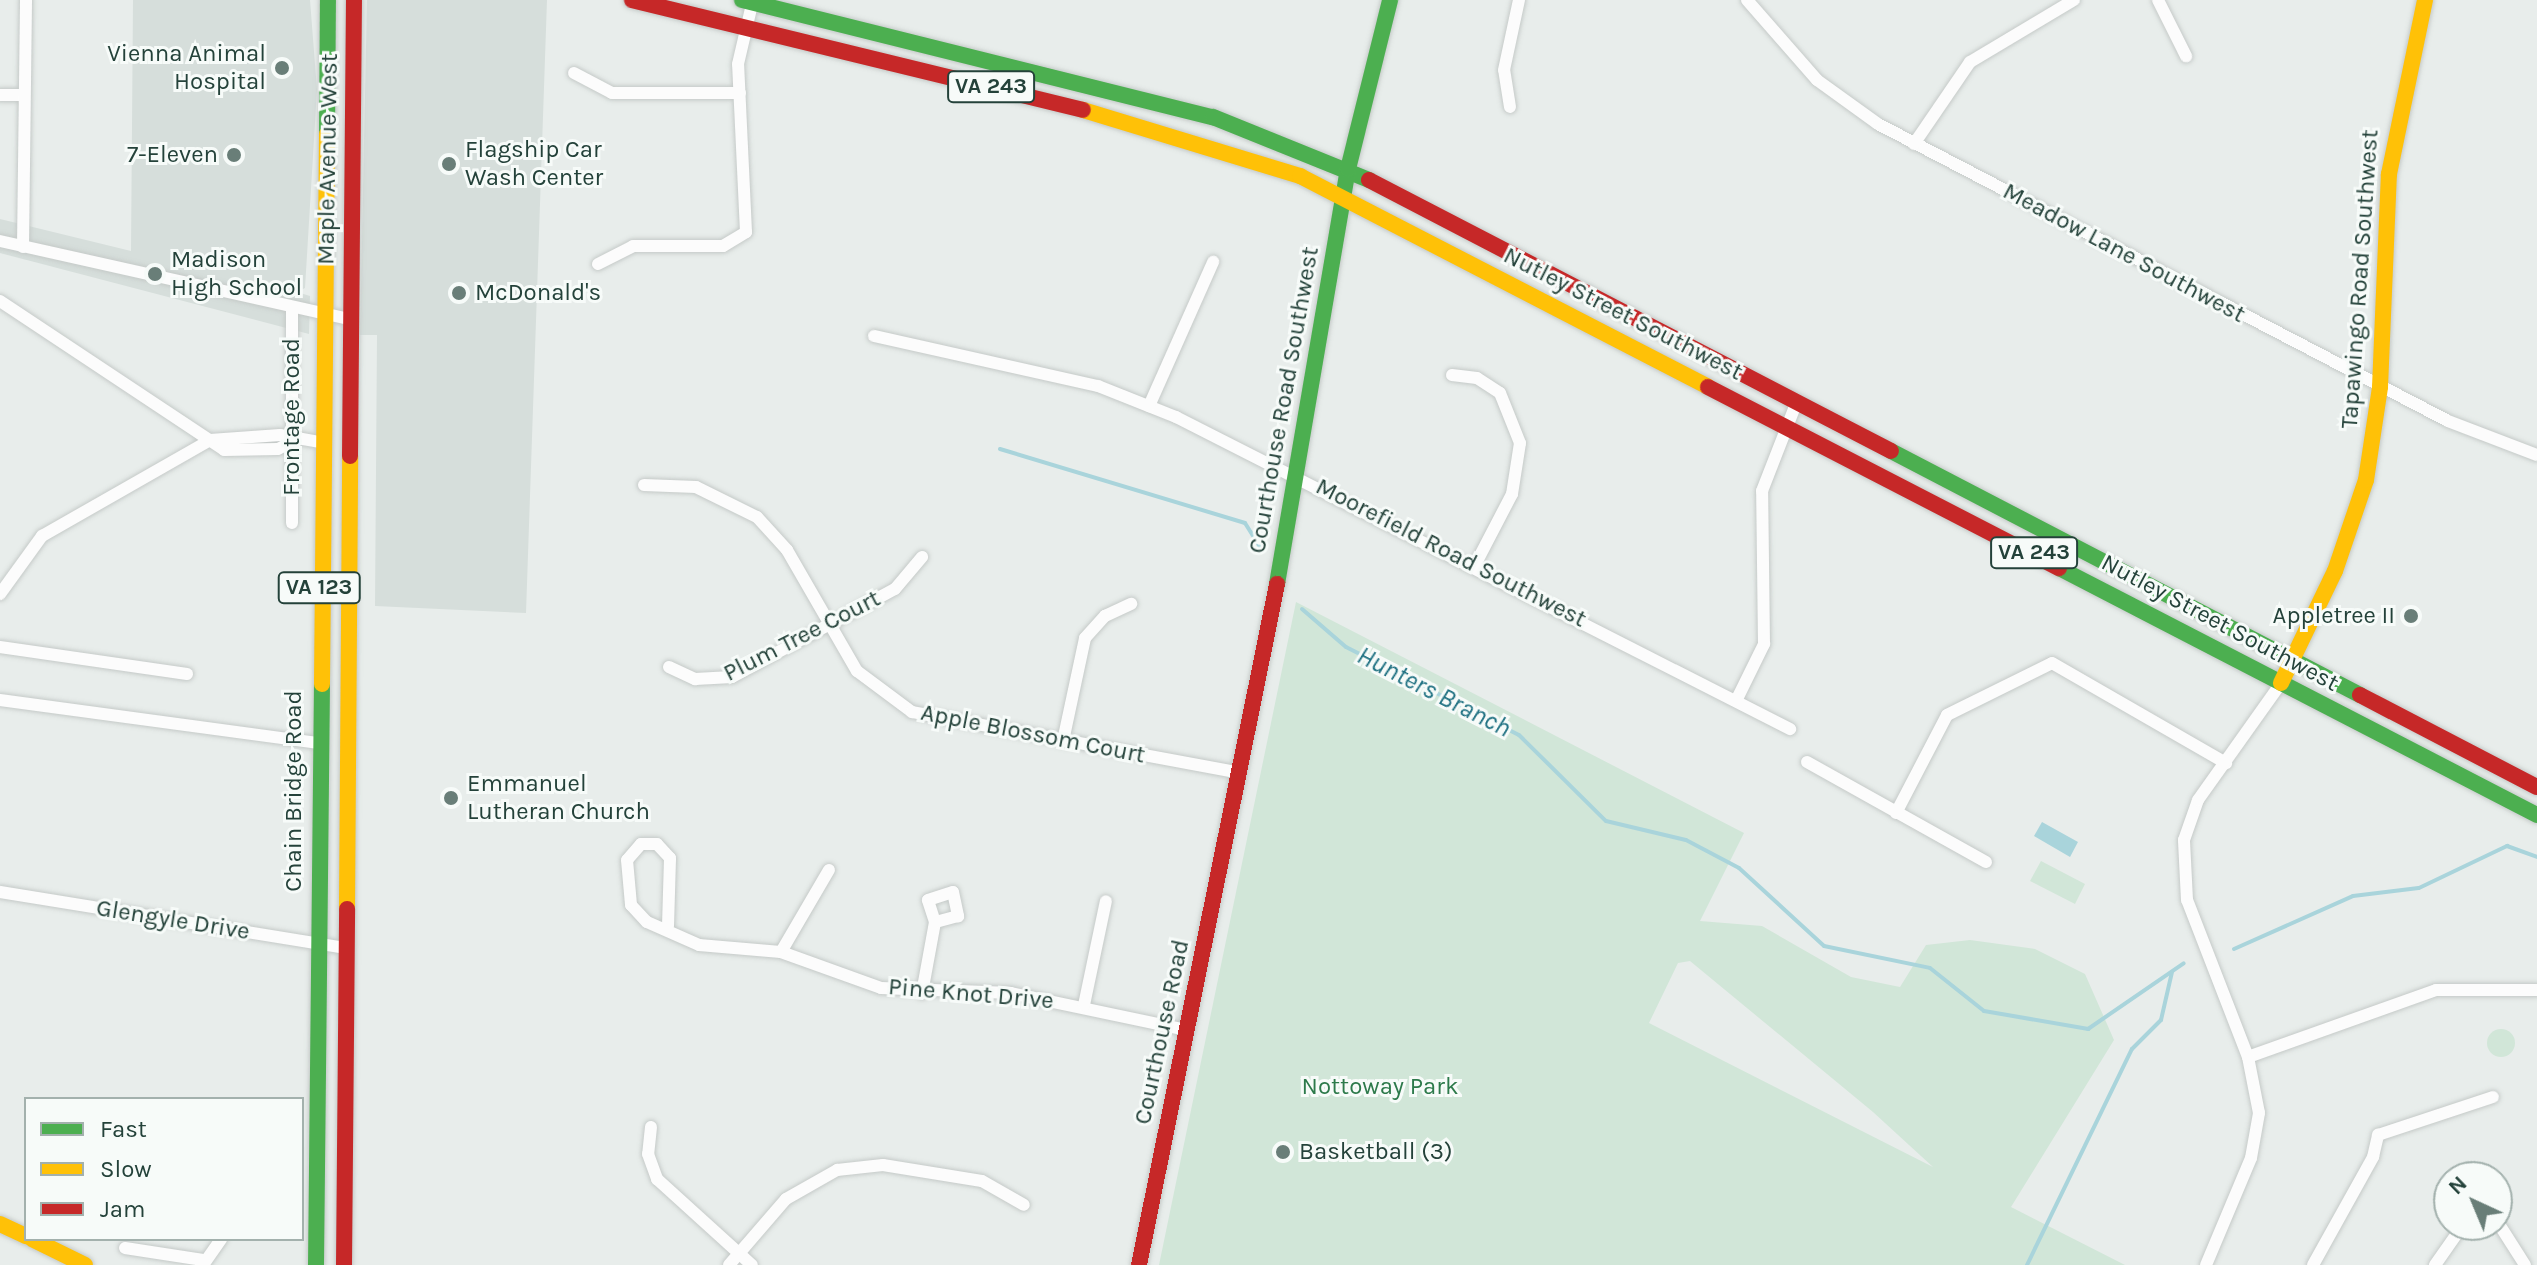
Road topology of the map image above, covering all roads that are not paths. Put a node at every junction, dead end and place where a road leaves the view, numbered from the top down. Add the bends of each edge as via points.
1 (26, 0) edge
2 (328, 0) edge
3 (354, 0) edge
4 (632, 0) edge
5 (1390, 0) edge
6 (1519, 0) edge
7 (1747, 0) edge
8 (2074, 0) edge
9 (2158, 0) edge
10 (2425, 0) edge
11 (750, 1) edge
12 (745, 28) junction
13 (2186, 56) dead end
14 (574, 73) dead end
15 (740, 93) junction
16 (0, 95) edge
17 (24, 95) junction
18 (1510, 107) dead end
19 (1914, 144) junction
20 (1348, 169) junction
21 (1343, 196) junction
22 (0, 241) edge
23 (23, 247) junction
24 (1213, 262) dead end
25 (598, 264) dead end
26 (0, 301) edge
27 (292, 311) junction
28 (321, 317) junction
29 (348, 319) junction
30 (874, 336) dead end
31 (1452, 375) dead end
32 (2380, 387) junction
33 (1796, 404) junction
34 (1149, 406) junction
35 (1785, 425) junction
36 (210, 440) junction
37 (292, 442) junction
38 (320, 442) junction
39 (2537, 455) edge
40 (1295, 473) junction
41 (644, 485) dead end
42 (292, 523) dead end
43 (922, 557) dead end
44 (1475, 565) junction
45 (0, 594) edge
46 (1131, 604) dead end
47 (829, 625) junction
48 (0, 647) edge
49 (2292, 661) junction
50 (669, 667) dead end
51 (187, 674) dead end
52 (2281, 683) junction
53 (0, 700) edge
54 (1736, 701) junction
55 (1790, 729) dead end
56 (1063, 741) junction
57 (319, 743) junction
58 (1807, 762) dead end
59 (2226, 763) junction
60 (1237, 772) junction
61 (2537, 787) edge
62 (1231, 809) joint
63 (1896, 813) junction
64 (2537, 815) edge
65 (1986, 862) dead end
66 (829, 870) dead end
67 (0, 892) edge
68 (1106, 901) dead end
69 (935, 922) dead end
70 (668, 926) junction
71 (318, 944) junction
72 (346, 948) junction
73 (781, 952) junction
74 (2537, 990) edge
75 (922, 993) junction
76 (1084, 1005) junction
77 (1187, 1030) junction
78 (2248, 1057) junction
79 (2493, 1097) dead end
80 (651, 1127) dead end
81 (1024, 1205) dead end
82 (0, 1224) edge
83 (24, 1235) edge
84 (36, 1241) edge
85 (219, 1241) edge
86 (2447, 1241) edge
87 (2510, 1241) edge
88 (125, 1248) dead end
89 (739, 1253) junction
90 (203, 1262) edge
91 (2205, 1262) edge
92 (315, 1263) edge
93 (85, 1265) edge
94 (344, 1265) edge
95 (729, 1265) edge
96 (752, 1265) edge
97 (1139, 1265) edge
98 (2313, 1265) edge
99 (2435, 1265) edge
100 (2525, 1265) edge

1 - 17 street
2 - 28 main road, Maple Avenue West / VA 123
3 - 29 main road, Maple Avenue West / VA 123
4 - 12 main road, Nutley Street Southwest / VA 243
5 - 20 main road, Courthouse Road Southwest
6 - 18 street via 1504,70
7 - 19 street, Meadow Lane Southwest via 1817,80
8 - 19 street via 1970,62
9 - 13 street
10 - 32 main road, Tapawingo Road Southwest via 2389,174
11 - 12 street
11 - 20 main road, Nutley Street Southwest / VA 243 via 1213,117
12 - 15 street
12 - 21 main road, Nutley Street Southwest / VA 243 via 1201,140
14 - 15 street via 612,93
15 - 25 street via 749,223 732,244 633,246
16 - 17 street
17 - 23 street
19 - 32 street, Meadow Lane Southwest
20 - 21 main road, Courthouse Road Southwest
20 - 33 main road, Nutley Street Southwest / VA 243
21 - 35 main road, Nutley Street Southwest / VA 243
21 - 40 main road, Courthouse Road Southwest
22 - 23 street
23 - 27 street
24 - 34 street
26 - 36 street
27 - 28 street
27 - 37 street, Frontage Road
28 - 29 street
28 - 38 main road, Chain Bridge Road / VA 123
29 - 72 main road, VA 123
30 - 34 street, Moorefield Road Southwest via 1098,386
31 - 44 street via 1477,378 1500,393 1520,443 1512,494
32 - 39 street, Meadow Lane Southwest
32 - 49 main road, Tapawingo Road Southwest via 2366,480 2346,542
33 - 35 street
33 - 49 main road, Nutley Street Southwest / VA 243
34 - 40 street, Moorefield Road Southwest
35 - 52 main road, Nutley Street Southwest / VA 243
35 - 54 street via 1762,491 1764,644
36 - 37 street via 224,450 278,449
36 - 45 street via 194,456 42,536
37 - 38 street
37 - 42 street, Frontage Road
38 - 57 main road, Chain Bridge Road / VA 123
40 - 44 street, Moorefield Road Southwest
40 - 60 main road, Courthouse Road Southwest
41 - 47 street, Apple Blossom Court via 696,487 757,517 787,550
43 - 47 street, Plum Tree Court via 895,589
44 - 54 street, Moorefield Road Southwest
46 - 56 street via 1105,616 1085,638
47 - 50 street, Plum Tree Court via 723,680 695,679
47 - 56 street, Apple Blossom Court via 857,671 912,712
48 - 51 street
49 - 52 main road, Tapawingo Road Southwest
49 - 61 main road, Nutley Street Southwest / VA 243
52 - 59 street, Tapawingo Road Southwest
52 - 64 main road, Nutley Street Southwest / VA 243
53 - 57 street
54 - 55 street, Moorefield Road Southwest
56 - 60 street, Apple Blossom Court
57 - 71 main road, Chain Bridge Road / VA 123
58 - 63 street
59 - 63 street via 2052,663 1947,715
59 - 78 street, Tapawingo Road Southwest via 2189,820 2182,877
60 - 62 main road, Courthouse Road Southwest
62 - 77 main road, Courthouse Road
63 - 65 street
66 - 73 street
67 - 71 street, Glengyle Drive
68 - 76 street
69 - 75 street
70 - 70 street, Pine Knot Drive via 647,922 631,905 627,860 641,844 657,844 670,858
70 - 73 street, Pine Knot Drive via 713,949
71 - 72 street, Glengyle Drive
71 - 92 main road, Chain Bridge Road / VA 123
72 - 94 main road, VA 123
73 - 75 street, Pine Knot Drive via 850,980
74 - 78 street via 2436,990
75 - 76 street, Pine Knot Drive via 1011,993
76 - 77 street, Pine Knot Drive
77 - 97 main road, Courthouse Road
78 - 91 street, Tapawingo Road Southwest via 2258,1134
79 - 98 street via 2378,1135 2373,1157
80 - 89 street via 648,1154 657,1179
81 - 89 street via 982,1181 858,1166 801,1187
82 - 83 main road
84 - 93 main road
85 - 90 street
86 - 99 street
87 - 100 street
88 - 90 street
89 - 95 street
89 - 96 street

